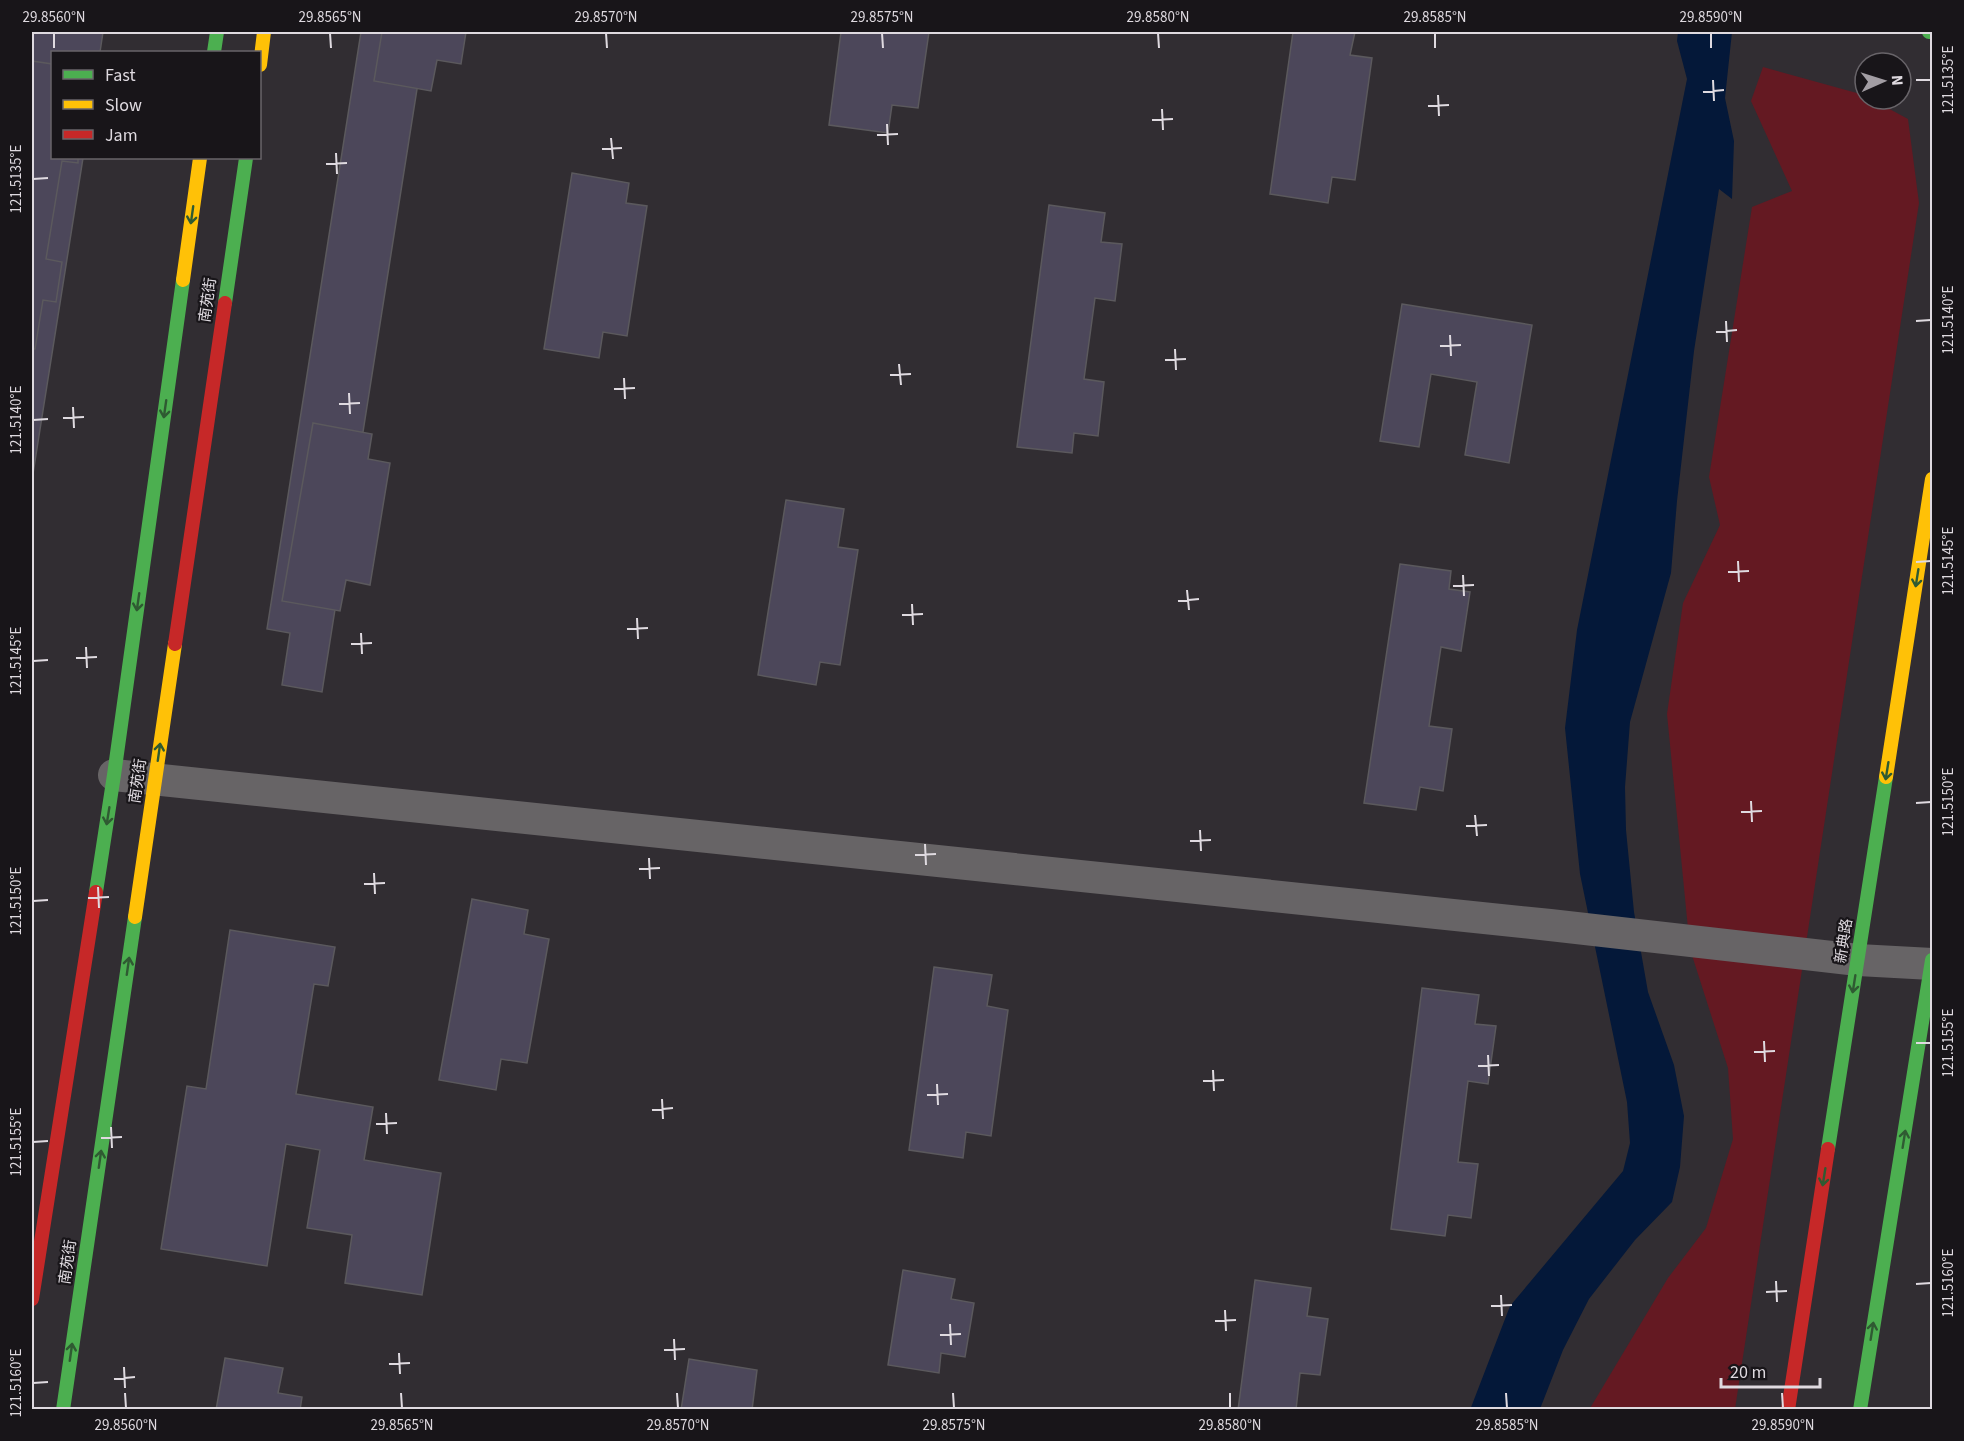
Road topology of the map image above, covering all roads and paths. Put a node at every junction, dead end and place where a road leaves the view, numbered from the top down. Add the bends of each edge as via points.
1 (217, 32) edge
2 (264, 32) edge
3 (214, 51) edge
4 (261, 57) edge
5 (200, 159) edge
6 (246, 159) edge
7 (1932, 478) edge
8 (114, 775) junction
9 (155, 779) junction
10 (1858, 960) junction
11 (1932, 963) edge
12 (32, 1299) edge
13 (63, 1410) edge
14 (1788, 1410) edge
15 (1860, 1410) edge

1 - 3 street
2 - 4 street
5 -> 8 street, 南苑街
9 -> 6 street, 南苑街
7 -> 10 street, 新典路
8 - 9 street
8 -> 12 street, 南苑街
9 - 10 street
13 -> 9 street, 南苑街
10 - 11 street
10 -> 14 street, 新典路
15 -> 11 street

